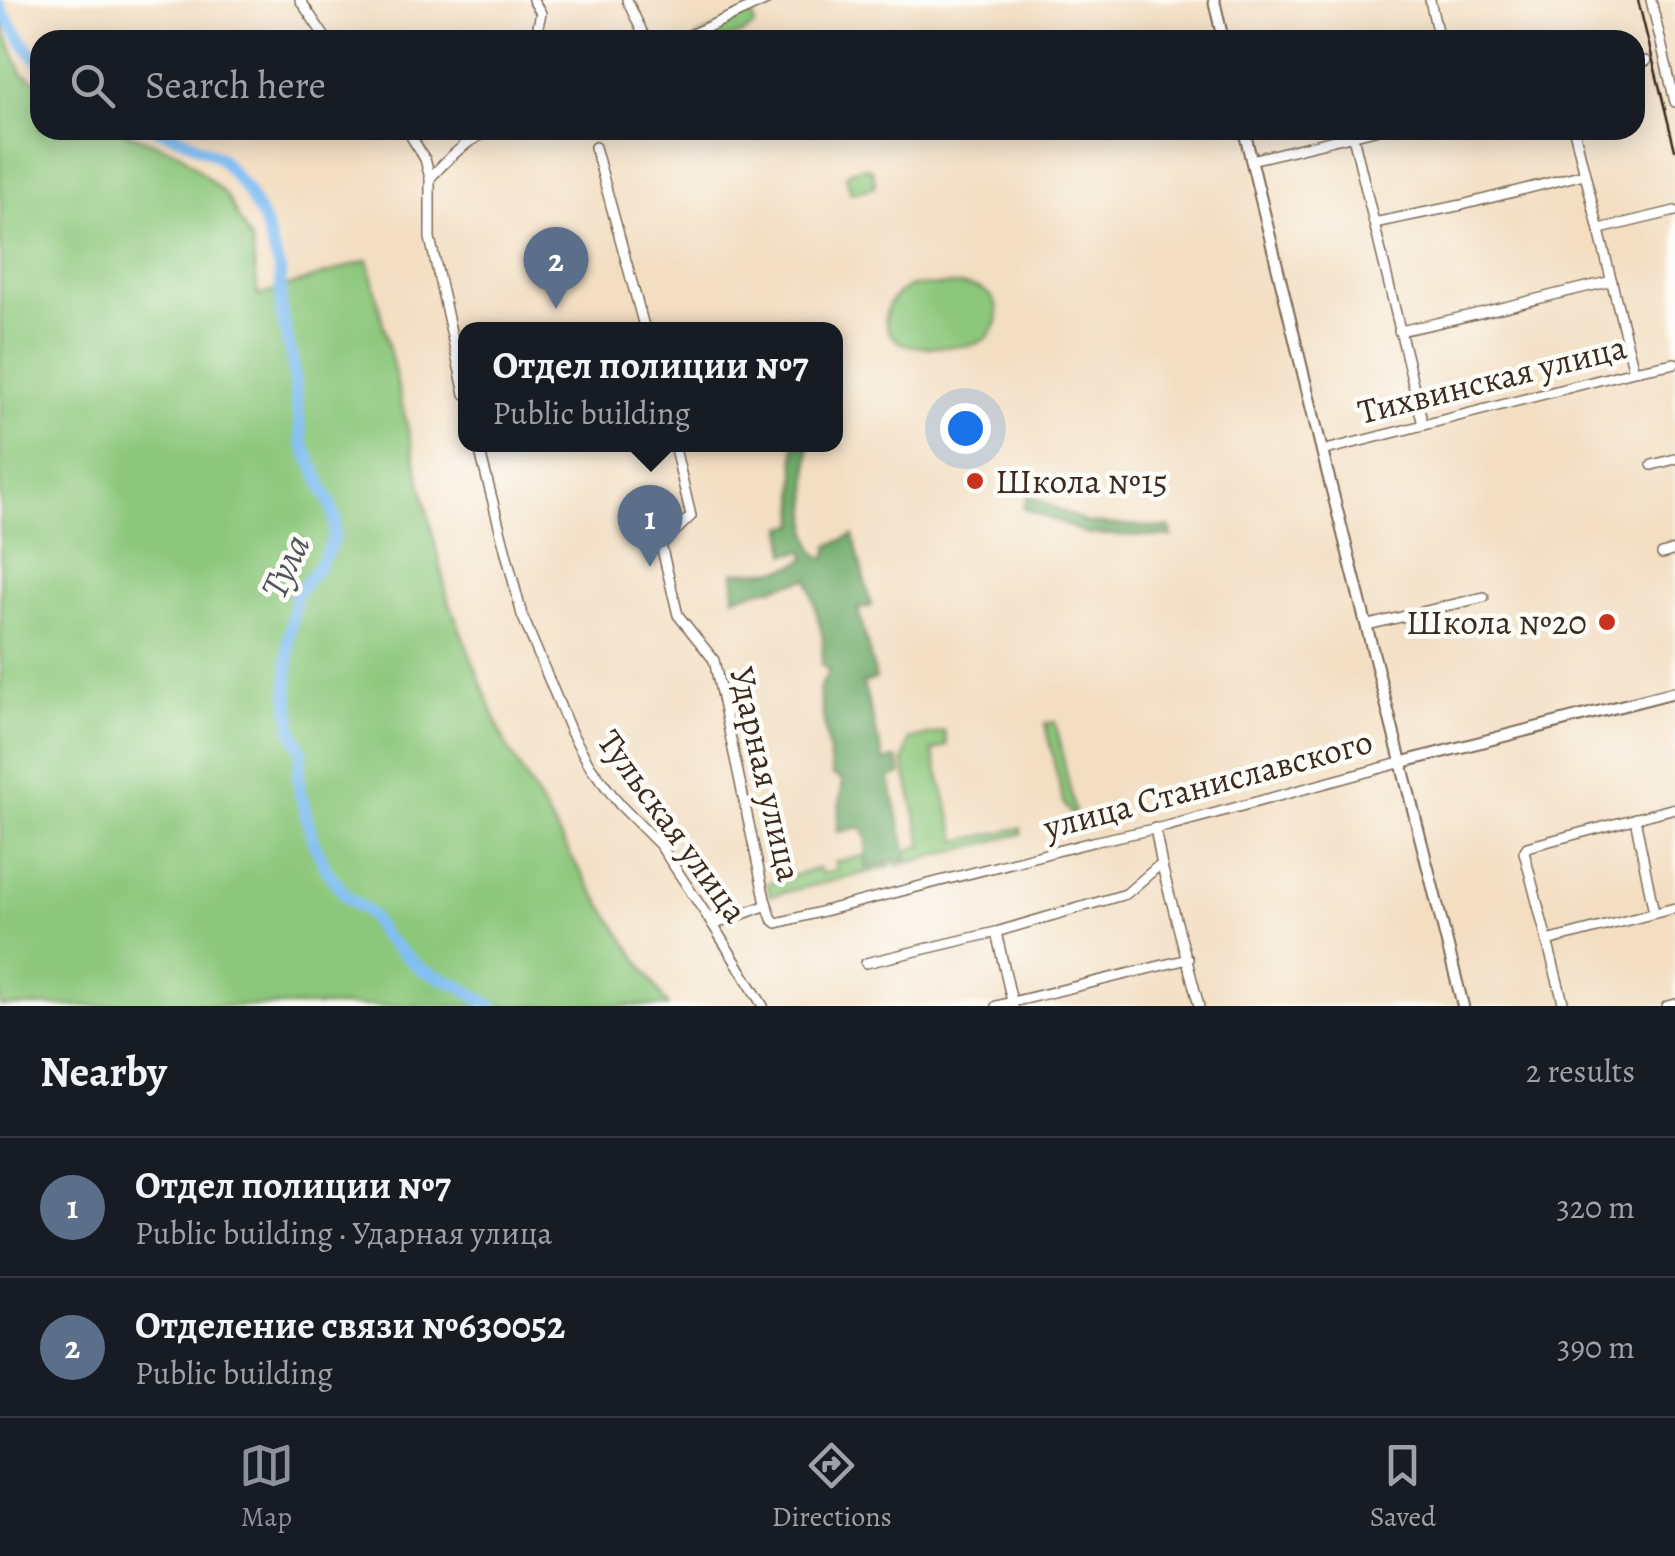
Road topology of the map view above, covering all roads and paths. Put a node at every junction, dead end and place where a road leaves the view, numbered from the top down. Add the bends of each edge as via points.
1 (300, 0) edge
2 (533, 0) edge
3 (627, 0) edge
4 (767, 0) edge
5 (1214, 0) edge
6 (1430, 0) edge
7 (1651, 0) edge
8 (320, 30) edge
9 (537, 30) edge
10 (641, 30) edge
11 (702, 30) edge
12 (1221, 30) edge
13 (1437, 30) edge
14 (1669, 52) edge
15 (1675, 102) edge
16 (413, 140) edge
17 (472, 140) edge
18 (1246, 140) edge
19 (1336, 140) edge
20 (1354, 140) edge
21 (1576, 140) edge
22 (595, 147) dead end
23 (1251, 160) junction
24 (1584, 174) junction
25 (430, 178) junction
26 (1675, 211) edge
27 (1374, 223) junction
28 (1600, 229) junction
29 (1612, 281) junction
30 (643, 322) edge
31 (1400, 331) junction
32 (1675, 363) edge
33 (458, 366) edge
34 (1634, 370) junction
35 (1423, 425) junction
36 (1322, 451) junction
37 (480, 452) edge
38 (676, 452) edge
39 (1675, 459) edge
40 (1652, 464) dead end
41 (1675, 550) edge
42 (1662, 554) dead end
43 (1484, 597) dead end
44 (1368, 625) junction
45 (1675, 692) edge
46 (1403, 762) junction
47 (1675, 808) edge
48 (1635, 818) junction
49 (1155, 828) junction
50 (1162, 866) junction
51 (767, 904) junction
52 (1675, 908) edge
53 (1654, 913) junction
54 (713, 925) junction
55 (996, 932) junction
56 (1548, 941) junction
57 (1188, 959) junction
58 (866, 964) dead end
59 (1013, 1004) edge
60 (1675, 1004) edge
61 (763, 1006) edge
62 (996, 1006) edge
63 (1199, 1006) edge
64 (1464, 1006) edge
65 (1564, 1006) edge
66 (1668, 1006) edge

1 - 8 street
2 - 9 street via 541,14
3 - 10 street
4 - 11 street
5 - 12 main road
6 - 13 street
7 - 14 street
14 - 15 street
16 - 25 street
17 - 25 street
18 - 23 main road
19 - 23 street
20 - 27 street
21 - 24 street
22 - 30 street
23 - 36 main road
24 - 27 street
24 - 28 street
25 - 33 street via 430,238
26 - 28 street
27 - 31 street
28 - 29 street
29 - 31 street
29 - 34 street
31 - 35 street
32 - 34 street, Тихвинская улица
34 - 35 street, Тихвинская улица
35 - 36 street, Тихвинская улица
36 - 44 main road
37 - 54 street, Тульская улица via 522,616 572,732 590,766 660,846
38 - 51 street, Ударная улица via 691,516 661,545 678,615 714,660
39 - 40 street
41 - 42 street
43 - 44 street
44 - 46 main road
45 - 46 main road, улица Станиславского
46 - 49 street, улица Станиславского
46 - 64 main road
47 - 48 street
48 - 53 street
48 - 56 street via 1527,847
49 - 50 street
49 - 51 street, улица Станиславского via 780,924
50 - 55 street via 1126,894
50 - 57 street
51 - 54 street
52 - 53 street
53 - 56 street
54 - 61 street, Тульская улица
55 - 58 street
55 - 59 street
56 - 65 street
57 - 59 street
57 - 63 street
59 - 62 street
60 - 66 street

